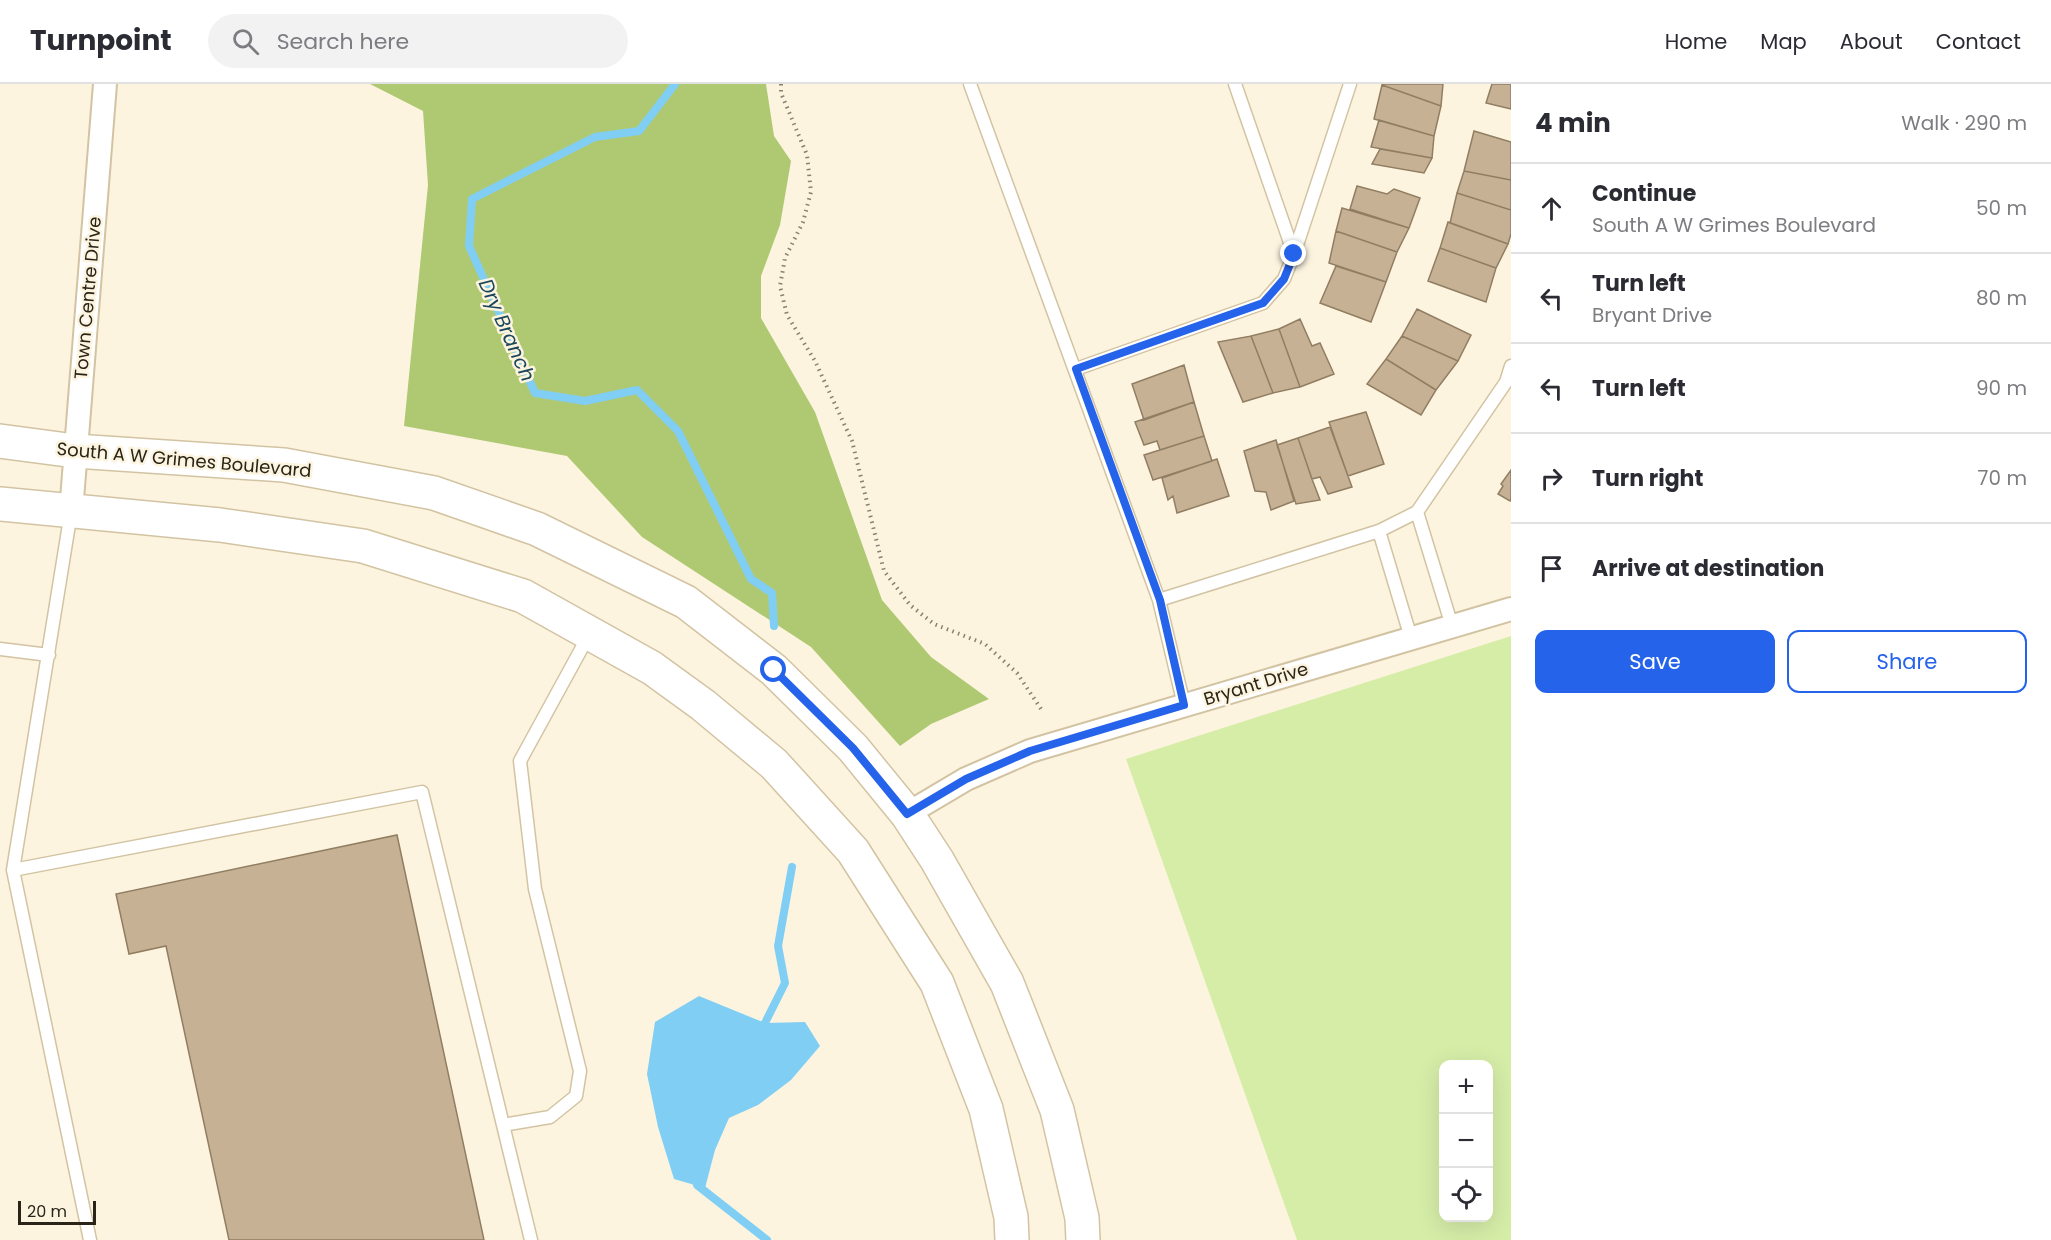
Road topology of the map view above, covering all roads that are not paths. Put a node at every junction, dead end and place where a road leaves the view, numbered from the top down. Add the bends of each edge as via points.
1 (105, 84) edge
2 (970, 84) edge
3 (1235, 84) edge
4 (1350, 84) edge
5 (1294, 254) junction
6 (1511, 366) edge
7 (1076, 369) junction
8 (0, 441) edge
9 (75, 451) junction
10 (0, 504) edge
11 (71, 512) junction
12 (1417, 512) junction
13 (1379, 531) junction
14 (1160, 600) junction
15 (1511, 609) edge
16 (1452, 626) junction
17 (590, 633) junction
18 (1411, 638) junction
19 (0, 650) edge
20 (49, 655) junction
21 (1184, 705) junction
22 (907, 814) junction
23 (13, 870) junction
24 (503, 1125) junction
25 (90, 1240) edge
26 (531, 1240) edge
27 (1012, 1240) edge
28 (1083, 1240) edge

1 - 9 street, Town Centre Drive
2 - 7 lane
3 - 5 lane
4 - 5 lane
5 - 7 lane via 1284,279 1263,303
6 - 12 lane via 1506,382
7 - 14 lane
8 - 9 main road, South A W Grimes Boulevard
9 - 11 street, Town Centre Drive
9 - 22 main road, South A W Grimes Boulevard via 284,465 434,493 537,529 686,602 774,670 853,748
10 - 11 main road
11 - 17 main road via 220,525 363,546 523,596
11 - 20 lane
12 - 13 lane
12 - 16 lane
13 - 14 lane
13 - 18 lane
14 - 21 lane
15 - 16 street, Bryant Drive
16 - 18 street, Bryant Drive
17 - 24 lane via 520,761 535,889 580,1071 576,1096 550,1117
17 - 27 main road via 652,668 703,705 774,764 853,851 936,983 986,1109 1011,1217
18 - 21 street, Bryant Drive
19 - 20 lane
20 - 23 lane
21 - 22 street, Bryant Drive via 1030,751 966,779
22 - 28 main road, South A W Grimes Boulevard via 1007,983 1057,1110 1082,1218
23 - 24 lane via 422,792
23 - 25 lane
24 - 26 lane

